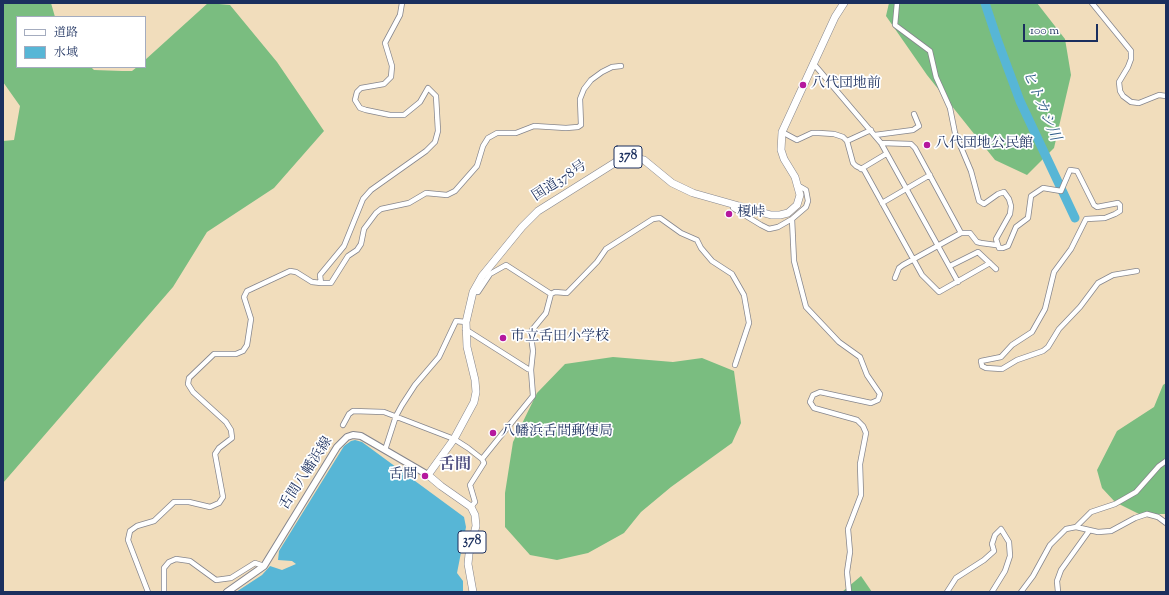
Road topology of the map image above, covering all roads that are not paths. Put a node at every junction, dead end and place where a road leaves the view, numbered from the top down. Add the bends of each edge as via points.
1 (402, 3) edge
2 (844, 3) edge
3 (897, 3) edge
4 (1092, 3) edge
5 (813, 64) junction
6 (620, 66) dead end
7 (1166, 96) edge
8 (914, 114) dead end
9 (871, 130) junction
10 (782, 132) junction
11 (875, 135) junction
12 (847, 141) junction
13 (881, 143) junction
14 (886, 154) junction
15 (861, 169) junction
16 (930, 175) junction
17 (799, 186) junction
18 (906, 189) junction
19 (882, 203) junction
20 (733, 204) junction
21 (792, 219) junction
22 (961, 233) junction
23 (938, 245) junction
24 (996, 245) junction
25 (913, 260) junction
26 (990, 264) junction
27 (950, 266) junction
28 (996, 269) dead end
29 (1137, 270) dead end
30 (895, 278) dead end
31 (958, 282) junction
32 (321, 283) junction
33 (473, 292) junction
34 (551, 294) junction
35 (466, 326) junction
36 (735, 365) dead end
37 (531, 370) junction
38 (396, 416) junction
39 (343, 425) dead end
40 (454, 439) junction
41 (386, 450) junction
42 (482, 459) junction
43 (1166, 461) edge
44 (428, 475) junction
45 (471, 507) junction
46 (1166, 523) edge
47 (1076, 527) junction
48 (1089, 531) junction
49 (264, 566) junction
50 (148, 592) edge
51 (164, 592) edge
52 (227, 592) edge
53 (473, 592) edge
54 (849, 592) edge
55 (946, 592) edge
56 (992, 592) edge
57 (1021, 592) edge
58 (1058, 592) edge

1 - 32 street via 400,15 385,43 392,66 391,77 384,84 361,88 355,100 360,108 366,110 404,115 420,102 428,88 436,96 438,131 435,142 371,190 363,199 344,246 320,275
2 - 5 highway
3 - 24 street via 895,25 930,51 936,77 950,108 955,132 971,171 979,201 984,204 1004,192 1012,206 996,239
4 - 7 street via 1131,52 1131,59 1119,82 1123,96 1131,102 1138,103 1159,95
5 - 9 street
5 - 10 highway
6 - 32 street via 602,72 584,89 580,99 581,124 578,127 534,126 516,133 497,133 488,138 476,166 452,194 426,193 409,203 381,209 364,229 358,250 348,256 331,283
8 - 11 street via 919,126 913,130
9 - 11 street
9 - 12 street
10 - 12 street via 797,140 812,133 819,133 834,134
10 - 17 highway via 781,150
11 - 13 street
12 - 15 street via 854,163
13 - 14 street
13 - 16 street via 911,144
14 - 15 street
14 - 18 street
15 - 19 street via 864,170
16 - 18 street
16 - 22 street
17 - 20 highway, 国道378号 / 378 via 797,205 788,213 771,215
17 - 21 street via 806,190 808,200 806,207
18 - 19 street
18 - 23 street
19 - 25 street
20 - 21 street via 733,208 769,229
20 - 33 highway, 国道378号 / 378 via 680,188 644,160 627,157 538,211 490,265
21 - 54 street via 794,261 806,307 839,342 860,358 867,375 880,394 878,400 866,403 820,392 813,395 810,402 814,408 857,420 866,433 860,464 861,495 848,529
22 - 23 street
22 - 24 street via 970,233 977,242
23 - 25 street
23 - 27 street
24 - 29 street via 1003,248 1010,243 1016,227 1028,218 1031,196 1042,188 1061,191 1070,170 1077,171 1094,206 1118,203 1120,205 1120,211 1115,214 1105,218 1088,218 1083,222 1074,242 1054,272 1045,309 1035,328 1001,357 981,361 982,366 996,370 1006,368 1017,360 1048,347 1059,329 1080,308 1098,283 1113,275
25 - 30 street via 899,268
25 - 31 street via 922,275 939,292
26 - 27 street via 978,252
26 - 28 street
26 - 31 street
27 - 31 street
32 - 50 street via 312,282 290,271 248,291 244,297 251,319 247,345 243,351 236,354 214,354 189,378 188,384 193,392 226,422 231,430 232,438 215,454 223,497 219,504 210,507 189,502 174,502 154,521 130,531 128,540
33 - 34 street via 478,292 490,274 506,265
33 - 35 highway, 国道378号 / 378
34 - 36 street via 568,293 597,262 606,248 653,219 660,218 681,233 697,240 712,261 732,274 744,295 749,323
34 - 37 street via 546,313 532,330
35 - 37 street
35 - 38 street via 456,321 439,357 415,385
35 - 40 highway, 国道378号 / 378 via 476,392 470,411
37 - 42 street via 533,396
38 - 39 street via 377,411 353,410
38 - 40 street
38 - 41 street
40 - 42 street
40 - 44 highway, 国道378号 / 378
41 - 44 main road, 舌間八幡浜線
41 - 49 main road, 舌間八幡浜線 via 360,436 353,435 344,439
42 - 45 street via 484,463 470,485 475,502
43 - 47 street via 1136,492 1115,504 1091,512
44 - 45 highway
45 - 53 highway, 378 via 476,526 469,559
46 - 48 street via 1147,514 1111,531
47 - 48 street
47 - 57 street via 1066,530 1056,538
48 - 58 street via 1061,570 1057,582
49 - 51 street via 255,563 231,578 216,580 190,561 176,559 164,568
49 - 52 main road, 舌間八幡浜線
55 - 56 street via 956,578 994,551 992,544 995,535 1001,529 1009,542 1010,556 1005,571

